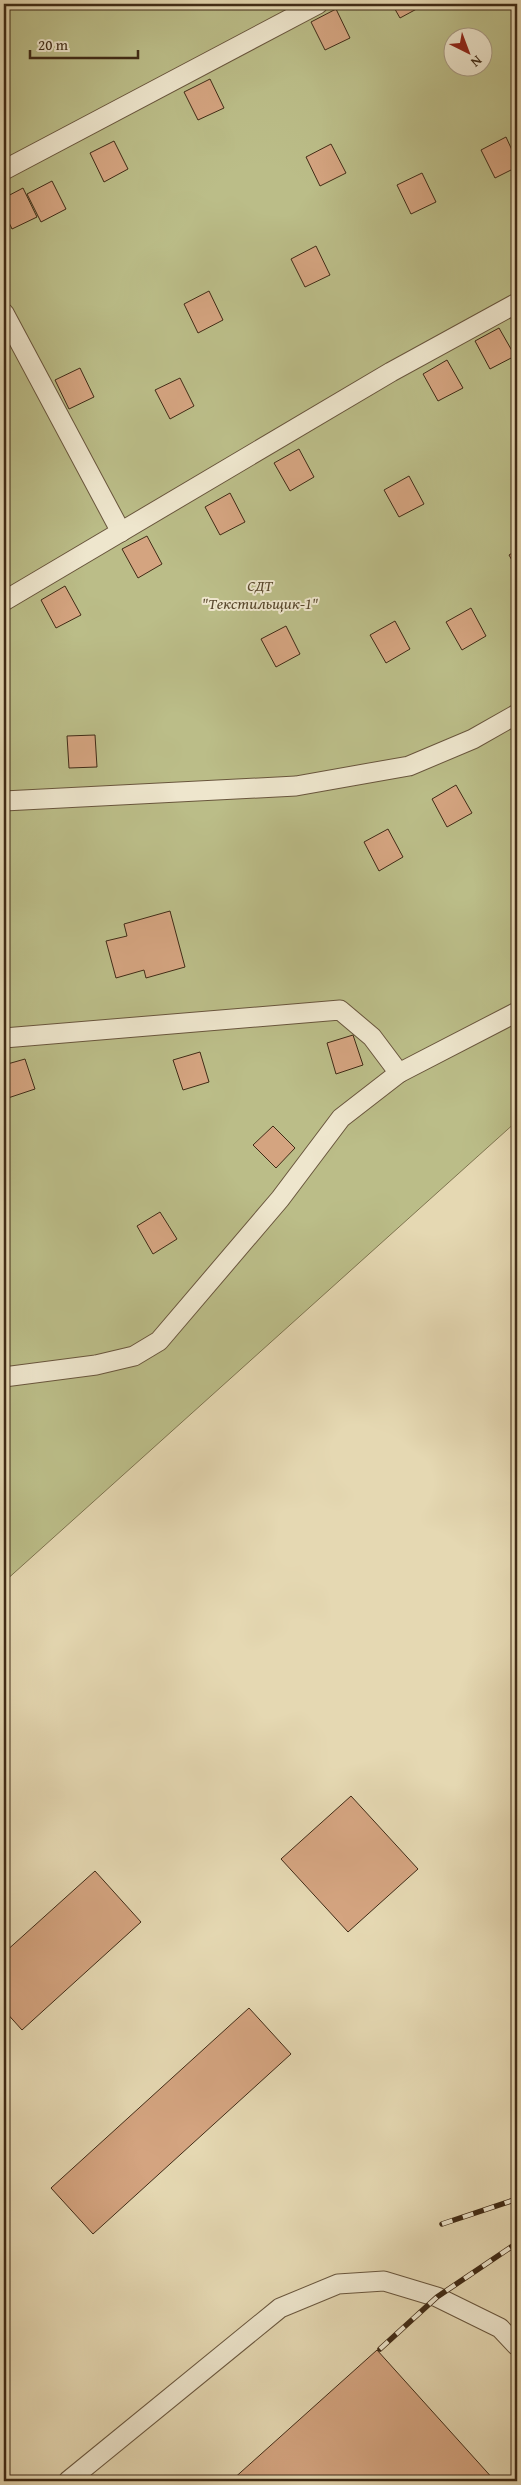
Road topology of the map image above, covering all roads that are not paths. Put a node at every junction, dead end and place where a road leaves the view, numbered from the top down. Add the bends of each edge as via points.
1 (318, 4) edge
2 (4, 170) edge
3 (517, 303) edge
4 (4, 313) edge
5 (121, 532) junction
6 (4, 601) edge
7 (517, 714) edge
8 (4, 801) edge
9 (517, 1012) edge
10 (4, 1038) edge
11 (399, 1073) junction
12 (4, 1377) edge
13 (517, 2346) edge
14 (68, 2481) edge

1 - 2 lane
3 - 5 lane via 391,372
4 - 5 lane
5 - 6 lane
7 - 8 lane via 473,739 409,766 305,784
9 - 11 lane
10 - 11 lane via 340,1010 372,1037
11 - 12 lane via 341,1118 280,1199 159,1341 134,1356 96,1365
13 - 14 lane via 500,2328 437,2296 384,2281 338,2284 280,2308

